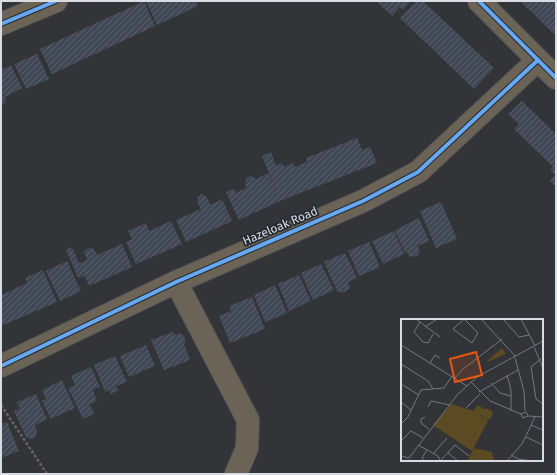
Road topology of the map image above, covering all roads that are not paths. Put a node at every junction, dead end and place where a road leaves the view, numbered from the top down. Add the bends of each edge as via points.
1 (56, 1) edge
2 (479, 1) edge
3 (1, 24) edge
4 (538, 60) junction
5 (556, 78) edge
6 (176, 282) junction
7 (1, 366) edge
8 (236, 474) edge

1 - 3 street
2 - 4 street
4 - 5 street
4 - 6 street, Hazeloak Road via 418,172 363,201
6 - 7 street, Hazeloak Road
6 - 8 street via 248,420 247,448

